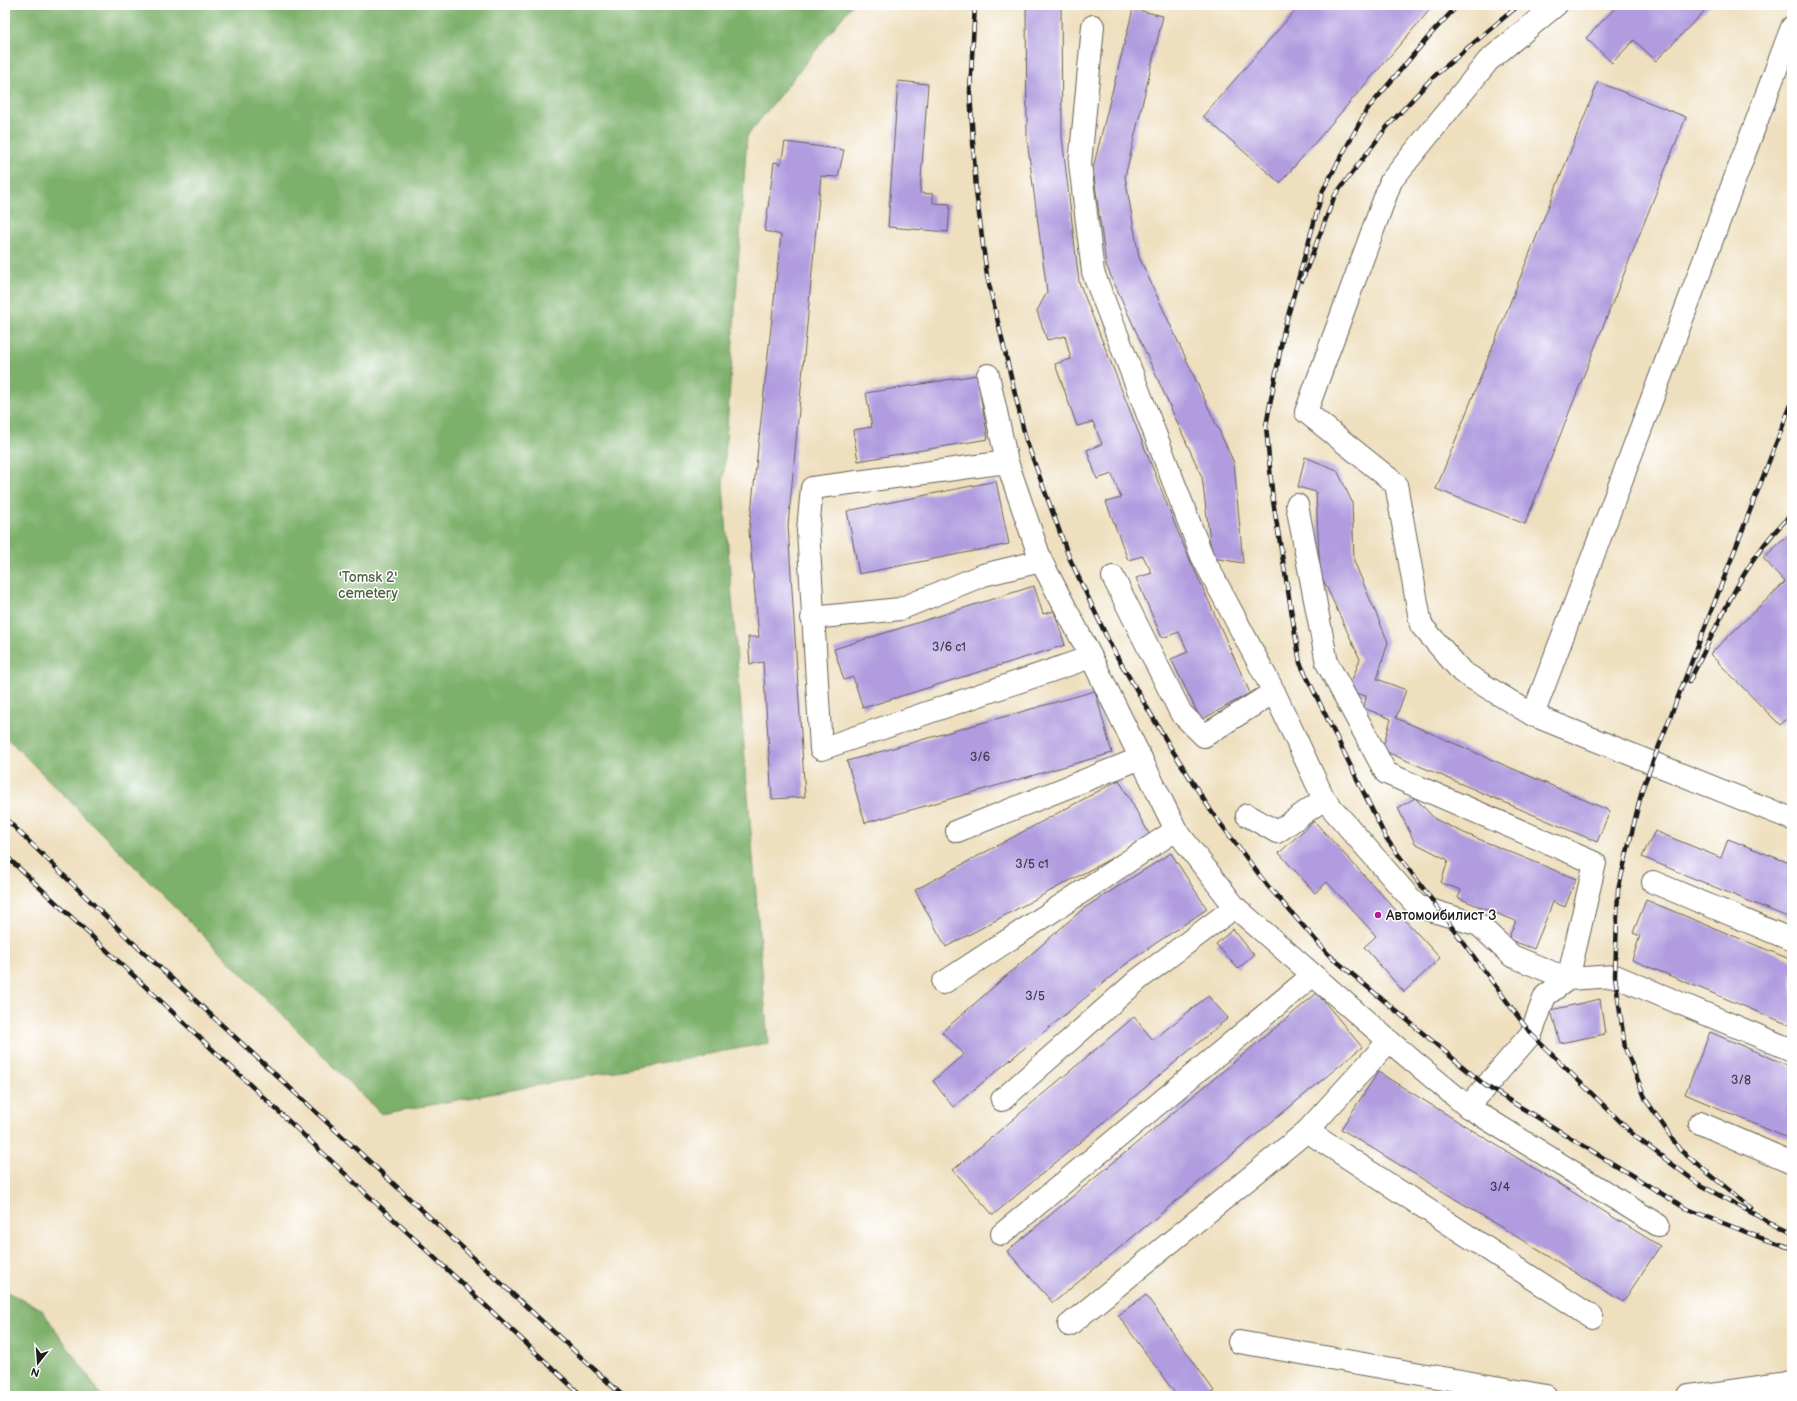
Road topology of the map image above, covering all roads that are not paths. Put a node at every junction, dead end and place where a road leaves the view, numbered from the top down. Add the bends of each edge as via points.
1 (1556, 5) edge
2 (1093, 26) dead end
3 (1792, 27) edge
4 (988, 375) dead end
5 (1007, 462) junction
6 (1297, 504) dead end
7 (1041, 561) junction
8 (1113, 577) dead end
9 (812, 618) junction
10 (1091, 657) junction
11 (1274, 692) junction
12 (1533, 715) junction
13 (1141, 758) junction
14 (1324, 799) junction
15 (1247, 815) dead end
16 (1792, 819) edge
17 (1176, 830) junction
18 (957, 831) dead end
19 (1653, 882) dead end
20 (1235, 907) junction
21 (1792, 940) edge
22 (1313, 975) junction
23 (1568, 979) junction
24 (943, 983) dead end
25 (1389, 1041) junction
26 (1792, 1050) edge
27 (1002, 1100) dead end
28 (1468, 1107) junction
29 (1700, 1123) dead end
30 (1307, 1131) junction
31 (1792, 1163) edge
32 (1658, 1225) dead end
33 (1002, 1234) dead end
34 (1592, 1317) dead end
35 (1069, 1325) dead end
36 (1239, 1342) dead end
37 (1792, 1380) edge
38 (1546, 1396) edge
39 (1689, 1396) edge

1 - 12 lane via 1488,61 1391,181 1306,412 1396,484 1421,624 1462,672
2 - 11 lane via 1080,164 1093,272 1202,556
3 - 12 lane
4 - 5 lane
5 - 7 lane
5 - 9 lane via 812,488 808,530
6 - 23 lane via 1327,663 1386,773 1595,863
7 - 9 lane via 982,575 900,609
7 - 10 lane
8 - 11 lane via 1181,713 1204,736
9 - 10 lane via 821,749
10 - 13 lane
11 - 14 lane
12 - 16 lane
13 - 17 lane
13 - 18 lane
14 - 15 lane via 1277,832
14 - 23 lane via 1416,906 1479,925 1512,956
17 - 20 lane
17 - 24 lane
19 - 21 lane
20 - 22 lane
20 - 27 lane via 1139,979
22 - 25 lane
22 - 33 lane
23 - 26 lane via 1615,976
23 - 28 lane via 1545,996 1531,1034
25 - 28 lane
25 - 30 lane
28 - 32 lane
29 - 31 lane
30 - 34 lane
30 - 35 lane
36 - 38 lane
37 - 39 lane

